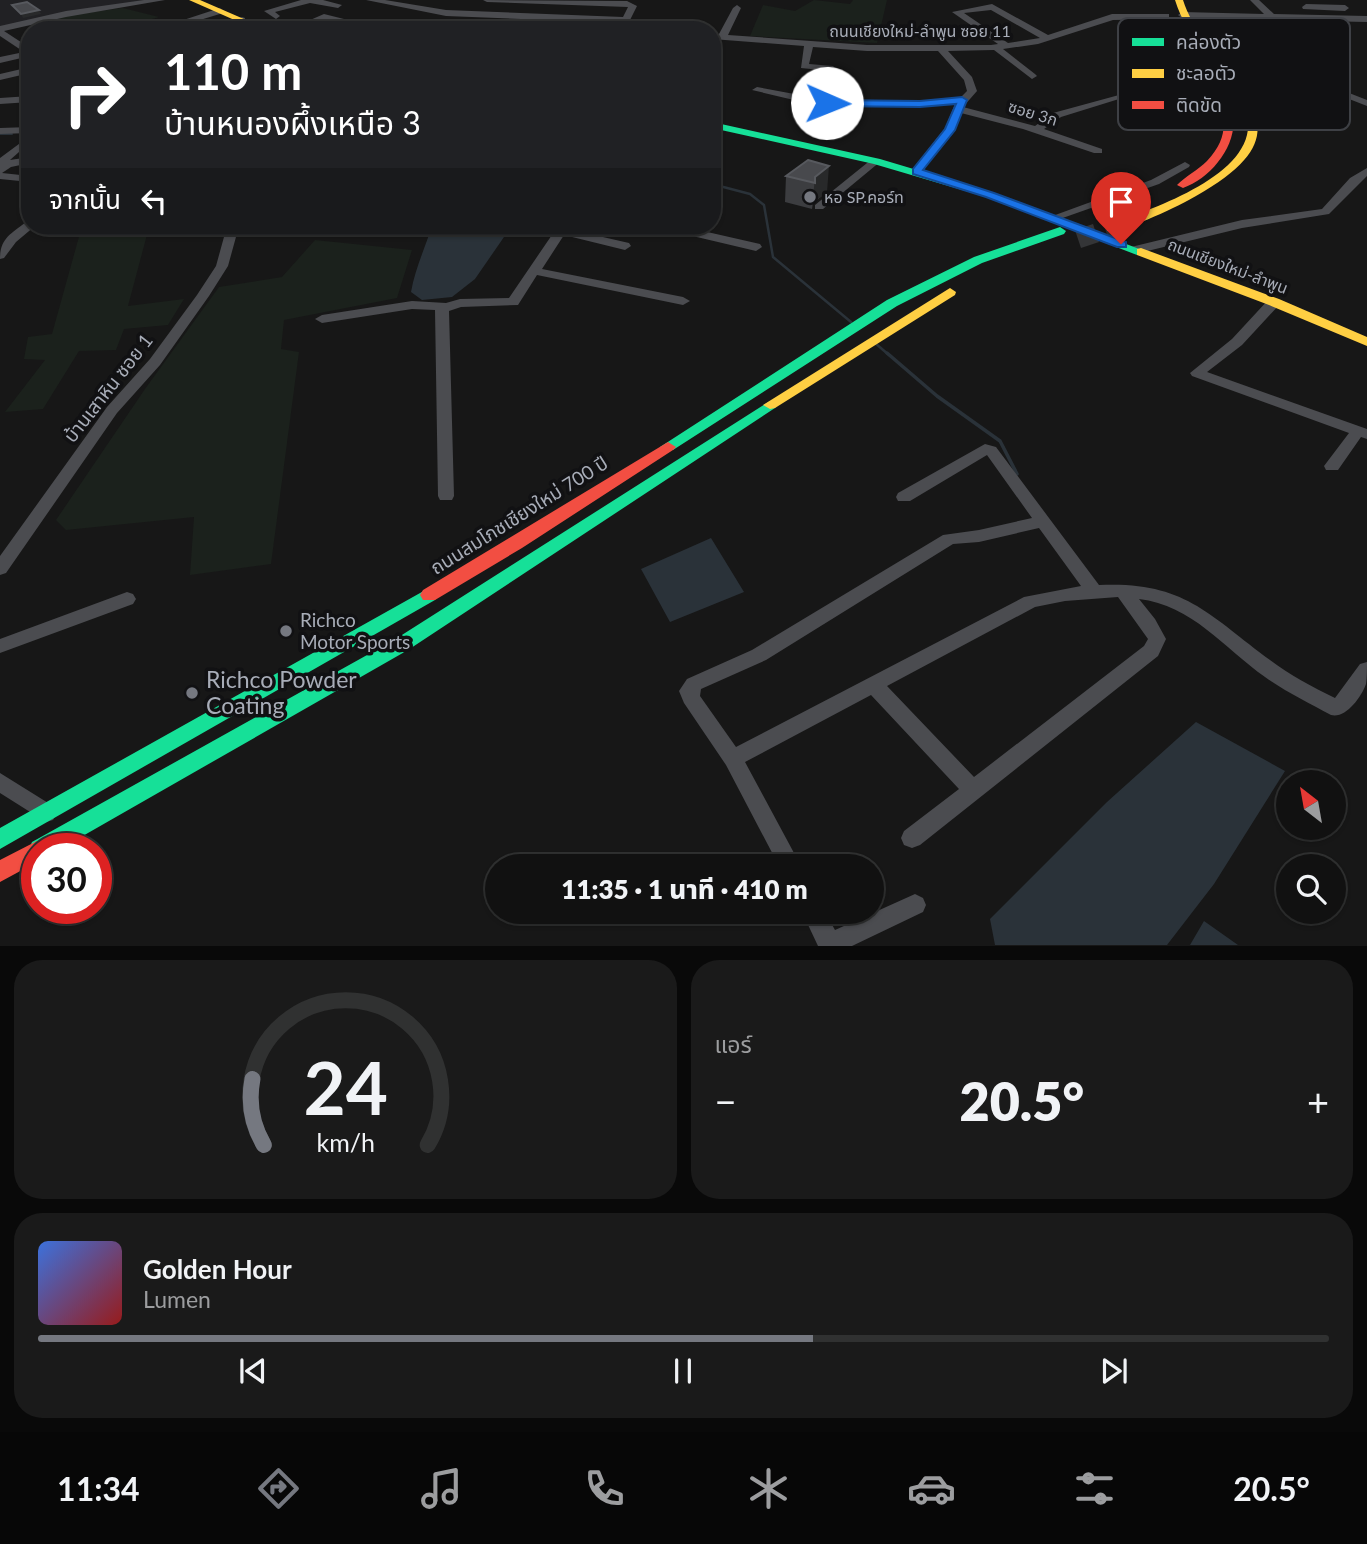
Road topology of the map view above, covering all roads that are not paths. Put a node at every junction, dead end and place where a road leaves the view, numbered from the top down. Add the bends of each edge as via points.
1 (161, 0) edge
2 (193, 0) edge
3 (309, 0) edge
4 (370, 0) edge
5 (469, 0) edge
6 (487, 0) edge
7 (647, 0) edge
8 (659, 0) edge
9 (598, 2) edge
10 (1258, 3) edge
11 (737, 8) dead end
12 (1173, 8) edge
13 (1345, 8) dead end
14 (220, 11) junction
15 (446, 13) junction
16 (276, 16) dead end
17 (327, 17) junction
18 (1273, 18) joint
19 (242, 20) edge
20 (36, 21) edge
21 (187, 21) edge
22 (316, 21) edge
23 (342, 21) edge
24 (21, 25) edge
25 (0, 31) edge
26 (721, 31) edge
27 (721, 37) edge
28 (1047, 38) junction
29 (12, 41) junction
30 (0, 44) edge
31 (809, 45) junction
32 (21, 46) edge
33 (995, 47) junction
34 (1008, 47) junction
35 (940, 48) junction
36 (21, 54) edge
37 (0, 60) edge
38 (830, 68) dead end
39 (21, 72) edge
40 (843, 75) dead end
41 (1032, 76) dead end
42 (0, 78) edge
43 (757, 90) dead end
44 (1350, 96) edge
45 (1116, 97) dead end
46 (21, 100) edge
47 (0, 101) edge
48 (827, 103) junction
49 (1367, 103) edge
50 (960, 105) junction
51 (721, 127) edge
52 (21, 130) edge
53 (1037, 130) junction
54 (1227, 130) edge
55 (1254, 130) edge
56 (0, 131) edge
57 (21, 147) edge
58 (1098, 151) dead end
59 (876, 161) junction
60 (21, 164) edge
61 (1185, 165) dead end
62 (2, 171) edge
63 (1367, 171) edge
64 (916, 172) junction
65 (21, 176) edge
66 (819, 207) dead end
67 (1091, 220) dead end
68 (1057, 225) junction
69 (1111, 228) tunnel mouth
70 (21, 229) edge
71 (0, 233) edge
72 (21, 234) edge
73 (231, 235) edge
74 (557, 235) edge
75 (589, 235) edge
76 (705, 235) edge
77 (1078, 239) tunnel mouth
78 (625, 246) dead end
79 (756, 247) dead end
80 (1135, 250) junction
81 (0, 254) edge
82 (534, 271) junction
83 (683, 301) dead end
84 (1274, 302) junction
85 (445, 307) junction
86 (322, 320) dead end
87 (1367, 342) edge
88 (1362, 432) edge
89 (1332, 466) dead end
90 (446, 496) dead end
91 (904, 497) dead end
92 (1045, 521) junction
93 (0, 569) edge
94 (1095, 592) junction
95 (1124, 593) junction
96 (127, 599) dead end
97 (0, 646) edge
98 (1367, 669) edge
99 (874, 685) junction
100 (733, 759) junction
101 (0, 782) edge
102 (973, 790) junction
103 (46, 813) junction
104 (68, 833) edge
105 (912, 838) dead end
106 (0, 839) edge
107 (783, 854) edge
108 (21, 860) edge
109 (0, 872) edge
110 (915, 905) dead end
111 (819, 924) edge
112 (830, 945) edge

1 - 20 street
2 - 14 main road
3 - 16 street via 268,11
3 - 17 street via 340,9
4 - 15 street
5 - 15 street
6 - 9 street
7 - 8 street
9 - 15 street via 627,4 633,9 626,20
10 - 13 street
10 - 18 street
11 - 26 street
12 - 18 street, ถนนเชียงใหม่-ลำพูน ซอย 11
12 - 28 street, ถนนเชียงใหม่-ลำพูน ซอย 11 via 1112,17
14 - 19 main road
14 - 21 street
17 - 22 street
17 - 23 street
24 - 25 street
25 - 29 street
27 - 31 street, ถนนเชียงใหม่-ลำพูน ซอย 11
28 - 34 street, ถนนเชียงใหม่-ลำพูน ซอย 11
28 - 34 street via 992,7 956,12
29 - 30 street
29 - 32 street
31 - 35 street, ถนนเชียงใหม่-ลำพูน ซอย 11
31 - 38 street via 804,66
33 - 34 street, ถนนเชียงใหม่-ลำพูน ซอย 11
33 - 35 street, ถนนเชียงใหม่-ลำพูน ซอย 11
33 - 41 street
35 - 50 street via 972,85
36 - 37 street
39 - 42 street
40 - 48 street via 827,84
43 - 48 street
44 - 49 street
45 - 53 street via 1057,114
46 - 47 street
48 - 50 street
50 - 53 street, ซอย 3ก
50 - 64 street via 950,130
51 - 59 main road, ถนนเชียงใหม่-ลำพูน
52 - 56 street
53 - 58 street, ซอย 3ก
54 - 67 main road via 1222,149 1186,184
55 - 69 main road via 1236,165 1215,183
57 - 62 street
59 - 64 main road, ถนนเชียงใหม่-ลำพูน
59 - 66 street
60 - 62 street
61 - 68 street
62 - 65 street
63 - 80 street via 1346,186 1325,212 1206,231
64 - 68 main road, ถนนเชียงใหม่-ลำพูน
68 - 80 main road, ถนนเชียงใหม่-ลำพูน
68 - 103 main road, ถนนสมโภชเชียงใหม่ 700 ปี via 892,303 516,544
70 - 71 street
72 - 81 street
73 - 93 street, บ้านเสาหิน ซอย 1 via 222,266 202,296 155,362 112,410
74 - 82 street
75 - 78 street
76 - 79 street
77 - 104 main road via 988,274 924,306 401,645
80 - 84 main road, ถนนเชียงใหม่-ลำพูน
82 - 83 street
82 - 85 street via 512,302
84 - 87 main road, ถนนเชียงใหม่-ลำพูน
84 - 88 street via 1237,342 1197,373
85 - 86 street via 412,305
85 - 90 street via 441,317
88 - 89 street
91 - 92 street via 988,449
92 - 94 street
92 - 100 street via 948,539 759,655 694,684 691,698
94 - 95 street
94 - 99 street via 1051,595 1030,603
95 - 98 street via 1150,594 1184,604 1266,667 1338,709
95 - 102 street via 1149,624 1156,645
96 - 97 street
99 - 100 street
99 - 102 street
100 - 107 street
101 - 103 street
102 - 105 street
103 - 106 main road, ถนนสมโภชเชียงใหม่ 700 ปี
108 - 109 main road
110 - 112 street
111 - 112 street

